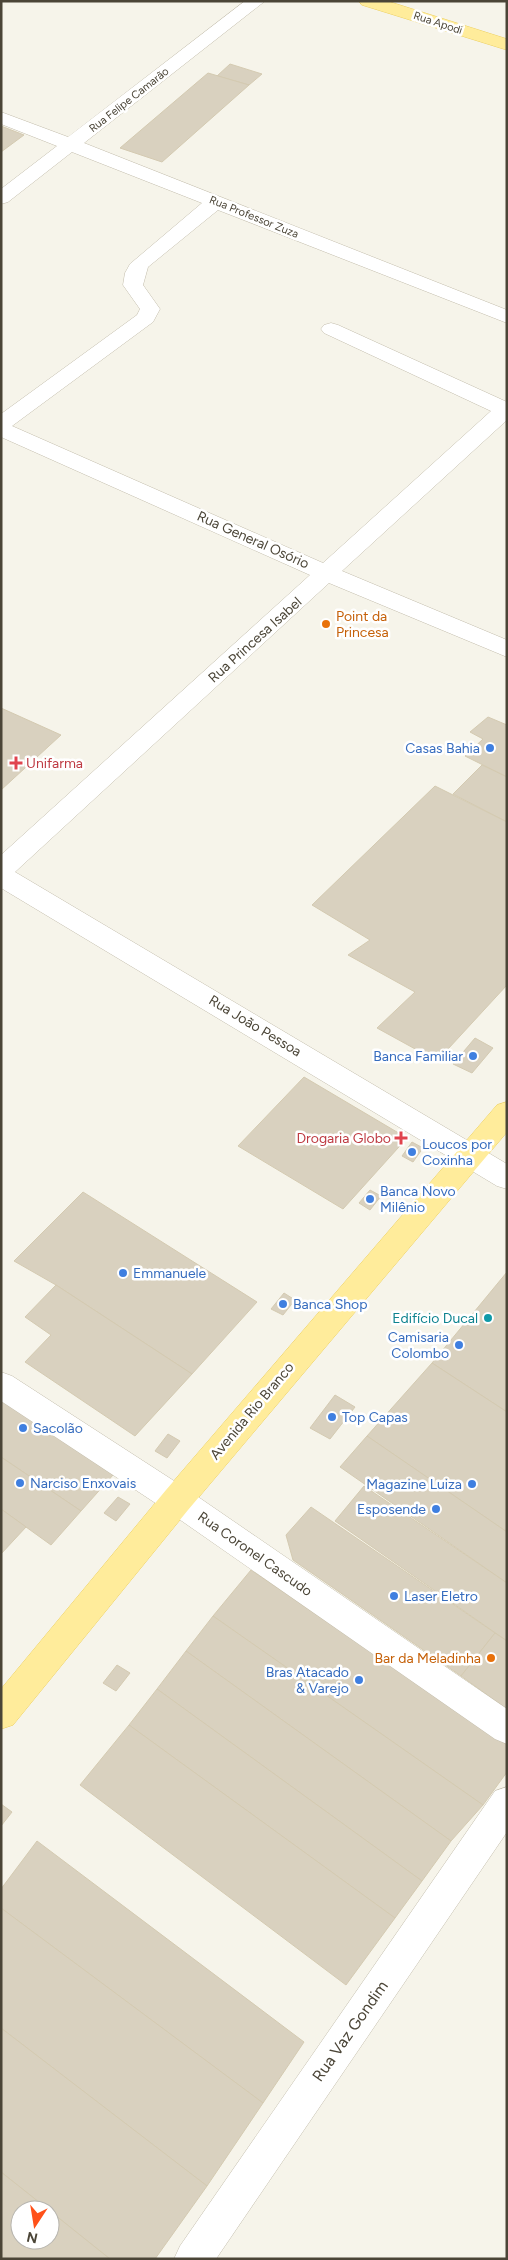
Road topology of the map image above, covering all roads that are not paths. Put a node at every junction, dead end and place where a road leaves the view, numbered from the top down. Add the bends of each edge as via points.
1 (256, 1) edge
2 (368, 1) edge
3 (507, 45) edge
4 (1, 117) edge
5 (73, 144) junction
6 (1, 198) edge
7 (216, 202) junction
8 (507, 317) edge
9 (331, 329) dead end
10 (506, 409) edge
11 (1, 424) edge
12 (1, 429) edge
13 (328, 574) junction
14 (507, 649) edge
15 (1, 870) edge
16 (1, 876) edge
17 (507, 1113) edge
18 (470, 1155) junction
19 (507, 1178) edge
20 (1, 1385) edge
21 (177, 1500) junction
22 (1, 1714) edge
23 (507, 1728) edge
24 (507, 1803) edge
25 (193, 2259) edge

1 - 5 street, Rua Felipe Camarão
2 - 3 main road, Rua Apodi
4 - 5 street, Rua Professor Zuza
5 - 6 street, Rua Felipe Camarão
5 - 7 street, Rua Professor Zuza
7 - 8 street, Rua Professor Zuza
7 - 11 street via 140,264 135,272 131,282 150,310 146,318
9 - 10 street
10 - 13 street, Rua Princesa Isabel
12 - 13 street, Rua General Osório
13 - 14 street, Rua General Osório
13 - 15 street, Rua Princesa Isabel
16 - 18 street, Rua João Pessoa
17 - 18 main road, Avenida Rio Branco
18 - 19 street, Rua João Pessoa
18 - 21 main road, Avenida Rio Branco
20 - 21 street, Rua Coronel Cascudo
21 - 22 main road, Avenida Rio Branco
21 - 23 street, Rua Coronel Cascudo
24 - 25 street, Rua Vaz Gondim

